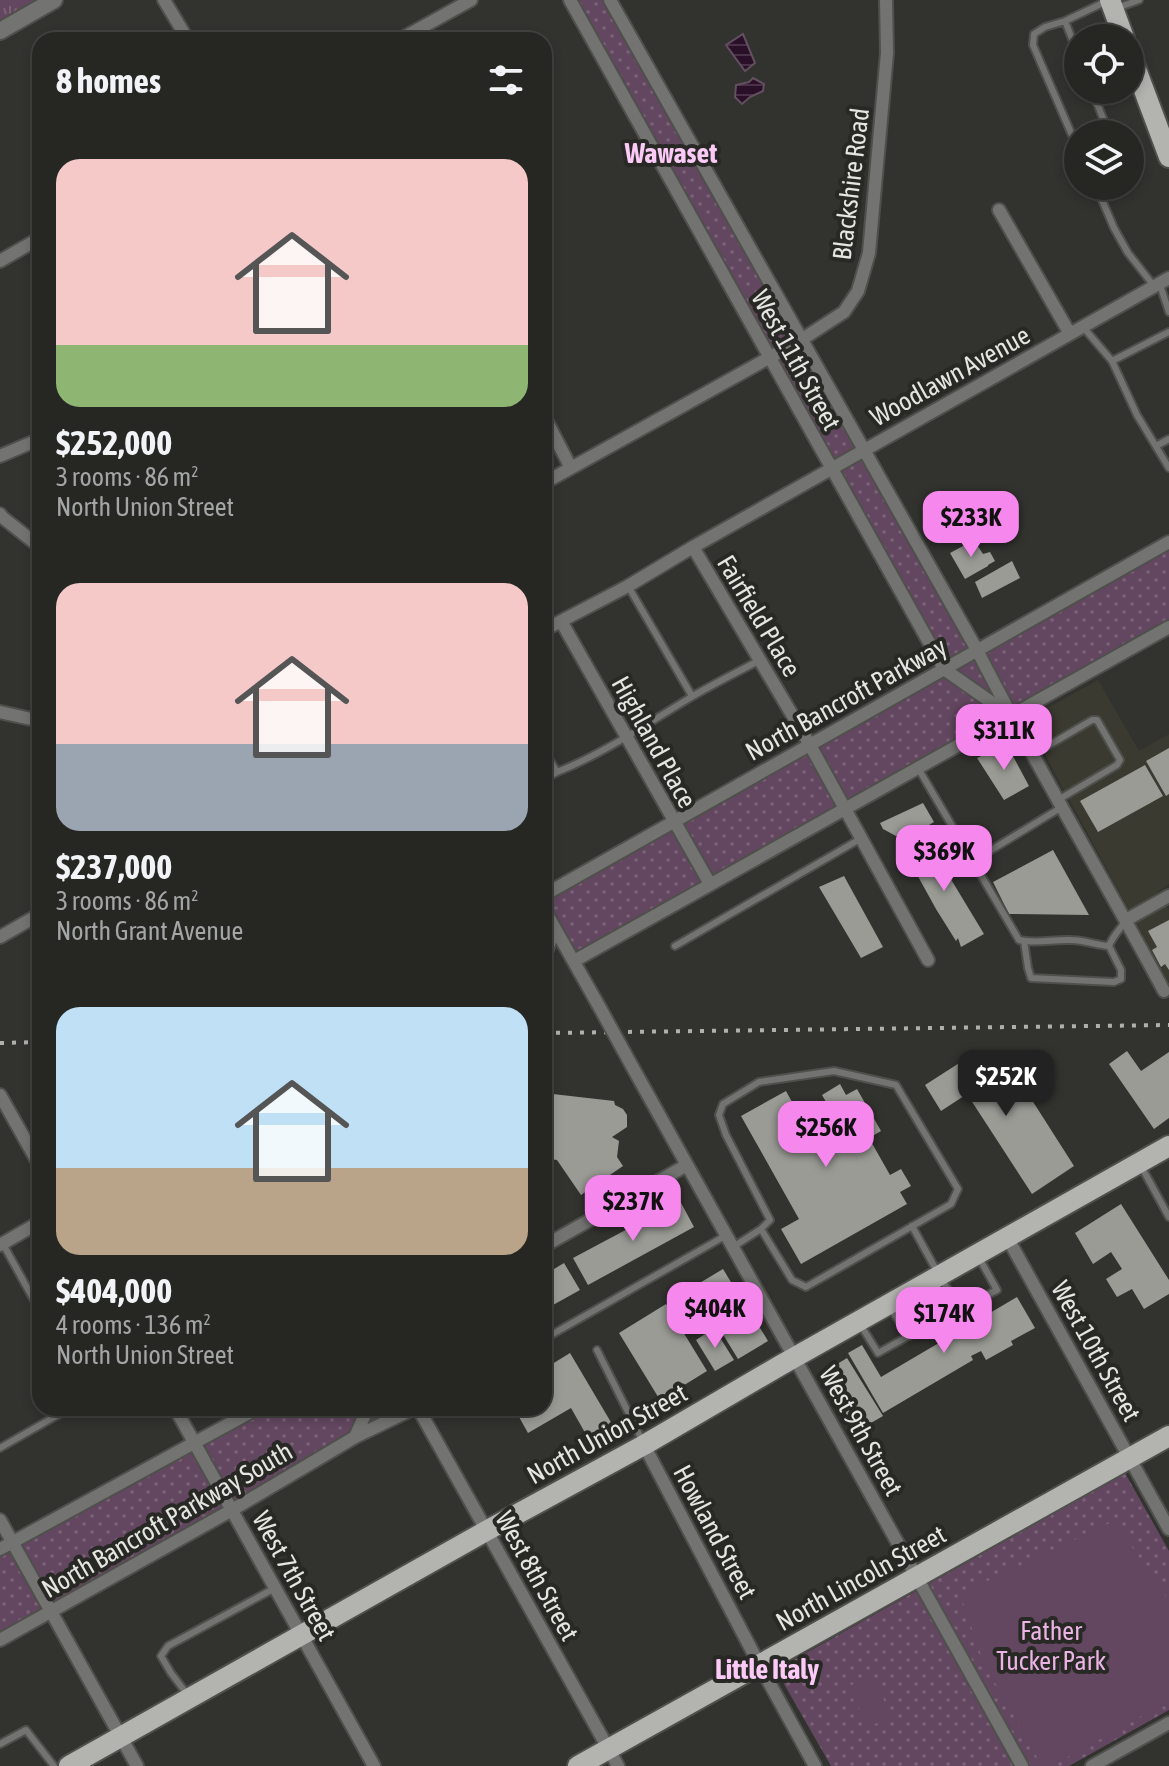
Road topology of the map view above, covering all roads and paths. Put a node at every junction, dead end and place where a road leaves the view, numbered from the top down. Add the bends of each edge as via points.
1 (54, 0) edge
2 (164, 0) edge
3 (471, 0) edge
4 (570, 0) edge
5 (610, 0) edge
6 (886, 0) edge
7 (1139, 0) edge
8 (1111, 3) edge
9 (1065, 21) junction
10 (1066, 24) edge
11 (1119, 24) edge
12 (0, 31) edge
13 (183, 32) edge
14 (415, 32) edge
15 (1144, 88) edge
16 (1065, 120) edge
17 (1167, 146) edge
18 (1102, 200) edge
19 (999, 210) dead end
20 (32, 243) edge
21 (0, 261) edge
22 (1161, 283) edge
23 (1169, 312) edge
24 (1083, 327) junction
25 (1169, 332) edge
26 (1070, 334) junction
27 (801, 340) junction
28 (770, 358) junction
29 (1112, 361) junction
30 (552, 431) edge
31 (1169, 439) edge
32 (32, 442) edge
33 (1156, 446) junction
34 (864, 450) junction
35 (0, 456) edge
36 (571, 468) junction
37 (1169, 468) edge
38 (831, 469) junction
39 (552, 479) edge
40 (0, 514) edge
41 (32, 541) edge
42 (1169, 542) edge
43 (693, 547) junction
44 (628, 586) junction
45 (561, 621) junction
46 (552, 626) edge
47 (1169, 627) edge
48 (977, 650) junction
49 (760, 660) junction
50 (944, 669) junction
51 (692, 696) junction
52 (1, 714) edge
53 (1011, 716) junction
54 (32, 720) edge
55 (626, 737) junction
56 (810, 745) junction
57 (1033, 755) junction
58 (552, 764) edge
59 (918, 768) junction
60 (557, 772) junction
61 (552, 775) edge
62 (1060, 803) junction
63 (844, 809) junction
64 (674, 821) junction
65 (860, 839) junction
66 (973, 861) junction
67 (710, 884) junction
68 (552, 890) edge
69 (1169, 896) edge
70 (32, 919) edge
71 (1126, 920) junction
72 (552, 935) edge
73 (0, 937) edge
74 (1024, 941) junction
75 (675, 946) dead end
76 (1109, 946) junction
77 (928, 960) dead end
78 (574, 961) junction
79 (1164, 991) dead end
80 (0, 1095) edge
81 (1169, 1146) edge
82 (32, 1152) edge
83 (1139, 1162) junction
84 (687, 1165) junction
85 (1169, 1217) edge
86 (32, 1226) edge
87 (912, 1226) junction
88 (761, 1229) junction
89 (1007, 1237) junction
90 (552, 1241) edge
91 (730, 1241) junction
92 (1, 1242) edge
93 (977, 1254) junction
94 (939, 1275) junction
95 (32, 1297) edge
96 (888, 1304) junction
97 (941, 1318) dead end
98 (858, 1321) junction
99 (552, 1335) edge
100 (909, 1336) junction
101 (597, 1350) dead end
102 (794, 1357) junction
103 (56, 1416) edge
104 (179, 1416) edge
105 (244, 1416) edge
106 (364, 1416) edge
107 (400, 1416) edge
108 (421, 1416) edge
109 (1169, 1436) edge
110 (355, 1437) junction
111 (195, 1444) junction
112 (644, 1445) junction
113 (0, 1448) edge
114 (1130, 1458) junction
115 (232, 1510) junction
116 (0, 1520) edge
117 (1169, 1529) edge
118 (486, 1531) junction
119 (12, 1542) junction
120 (0, 1549) edge
121 (917, 1577) junction
122 (275, 1588) junction
123 (51, 1611) junction
124 (301, 1635) junction
125 (0, 1640) edge
126 (759, 1664) junction
127 (190, 1698) junction
128 (1169, 1723) edge
129 (121, 1737) junction
130 (0, 1744) edge
131 (613, 1758) edge
132 (54, 1766) edge
133 (69, 1766) edge
134 (137, 1766) edge
135 (374, 1766) edge
136 (578, 1766) edge
137 (815, 1766) edge
138 (1022, 1766) edge
139 (1092, 1766) edge

1 - 12 street
2 - 13 street
3 - 14 street
4 - 28 street, West 11th Street
5 - 27 street, West 11th Street
6 - 27 street, Blackshire Road via 887,53 869,253 858,291 844,312
7 - 8 lane
8 - 9 lane
8 - 11 main road
9 - 10 lane
9 - 16 lane via 1034,34 1033,45
15 - 17 main road
18 - 22 lane via 1128,253
19 - 26 street
20 - 21 street
22 - 23 lane
22 - 24 street, Woodlawn Avenue
24 - 26 street, Woodlawn Avenue
24 - 29 lane
25 - 29 lane
26 - 34 street, Woodlawn Avenue
27 - 28 street, Blackshire Road
27 - 34 street, West 11th Street
28 - 36 street, Blackshire Road
28 - 38 street, West 11th Street
29 - 33 lane
30 - 36 street
31 - 33 lane
32 - 35 street
33 - 37 lane
34 - 38 street, Woodlawn Avenue
34 - 48 street, West 11th Street
36 - 39 street, Blackshire Road
38 - 43 street, Woodlawn Avenue
38 - 50 street, West 11th Street
40 - 41 street
42 - 48 street, North Bancroft Parkway
43 - 44 street, Woodlawn Avenue
43 - 49 street, Fairfield Place
44 - 45 street, Woodlawn Avenue
44 - 51 lane
45 - 46 street, Woodlawn Avenue
45 - 55 street, Highland Place
47 - 53 street
48 - 50 street, North Bancroft Parkway
48 - 53 street, West 11th Street
49 - 51 lane
49 - 56 street, Fairfield Place
50 - 53 street, West 11th Street
50 - 56 street, North Bancroft Parkway
51 - 55 lane
52 - 54 street
53 - 57 street, West 11th Street
53 - 59 street
55 - 60 lane
55 - 64 street, Highland Place
56 - 63 street, Fairfield Place
56 - 64 street, North Bancroft Parkway
57 - 62 street, West 11th Street
57 - 62 lane via 1097,720 1120,760
58 - 60 lane
59 - 63 street
59 - 66 lane
60 - 61 lane
62 - 66 lane
62 - 71 street, West 11th Street
63 - 65 street, Fairfield Place
63 - 67 street
64 - 67 street, Highland Place
64 - 68 street, North Bancroft Parkway
65 - 75 lane
65 - 77 street, Fairfield Place
66 - 74 lane
67 - 78 street
69 - 71 street
70 - 73 street
71 - 76 lane
71 - 79 street, West 11th Street
72 - 78 street, West 9th Street
74 - 76 lane
74 - 76 lane via 1031,978 1114,982 1121,979 1121,970
78 - 84 street, West 9th Street, bridge
80 - 82 street
81 - 83 main road, North Union Street
83 - 85 lane
83 - 89 main road, North Union Street
84 - 90 street
84 - 91 street, West 9th Street
86 - 92 street
87 - 88 lane via 806,1287 792,1280
87 - 88 lane via 951,1204 958,1189 896,1085 834,1071 759,1082 723,1104 719,1115 726,1135 770,1220
87 - 94 lane
88 - 91 lane
89 - 93 main road, North Union Street
89 - 114 street, West 10th Street
91 - 99 lane
91 - 102 street, West 9th Street
92 - 95 lane
93 - 94 main road, North Union Street
93 - 94 lane via 997,1290 960,1309
94 - 96 main road, North Union Street
96 - 98 main road, North Union Street
96 - 100 lane
97 - 100 lane
98 - 100 lane via 878,1353
98 - 102 main road, North Union Street
101 - 112 lane
102 - 112 main road, North Union Street
102 - 121 street, West 9th Street
103 - 113 lane
104 - 111 street, West 7th Street
105 - 111 street, North Bancroft Parkway South
106 - 110 street
107 - 110 street, North Bancroft Parkway South
108 - 118 street, West 8th Street
109 - 114 main road, North Lincoln Street
110 - 115 street, North Bancroft Parkway South
111 - 115 street, West 7th Street
111 - 119 street, North Bancroft Parkway South
112 - 118 main road, North Union Street
112 - 126 street, Howland Street
114 - 117 street, West 10th Street
114 - 121 main road, North Lincoln Street
115 - 122 street, West 7th Street
115 - 123 street, North Bancroft Parkway South
116 - 119 street
118 - 124 main road, North Union Street
118 - 131 street, West 8th Street
119 - 120 street, North Bancroft Parkway South
119 - 123 street
121 - 126 main road, North Lincoln Street
121 - 138 street, West 9th Street
122 - 124 street, West 7th Street
122 - 127 lane via 168,1646 161,1656
123 - 125 street, North Bancroft Parkway South
123 - 129 street
124 - 127 main road, North Union Street
124 - 135 street, West 7th Street
126 - 131 main road, North Lincoln Street
126 - 137 street, Howland Street
127 - 129 main road, North Union Street
128 - 139 street
129 - 133 main road, North Union Street
129 - 134 street
130 - 132 lane via 26,1730
131 - 136 main road, North Lincoln Street

